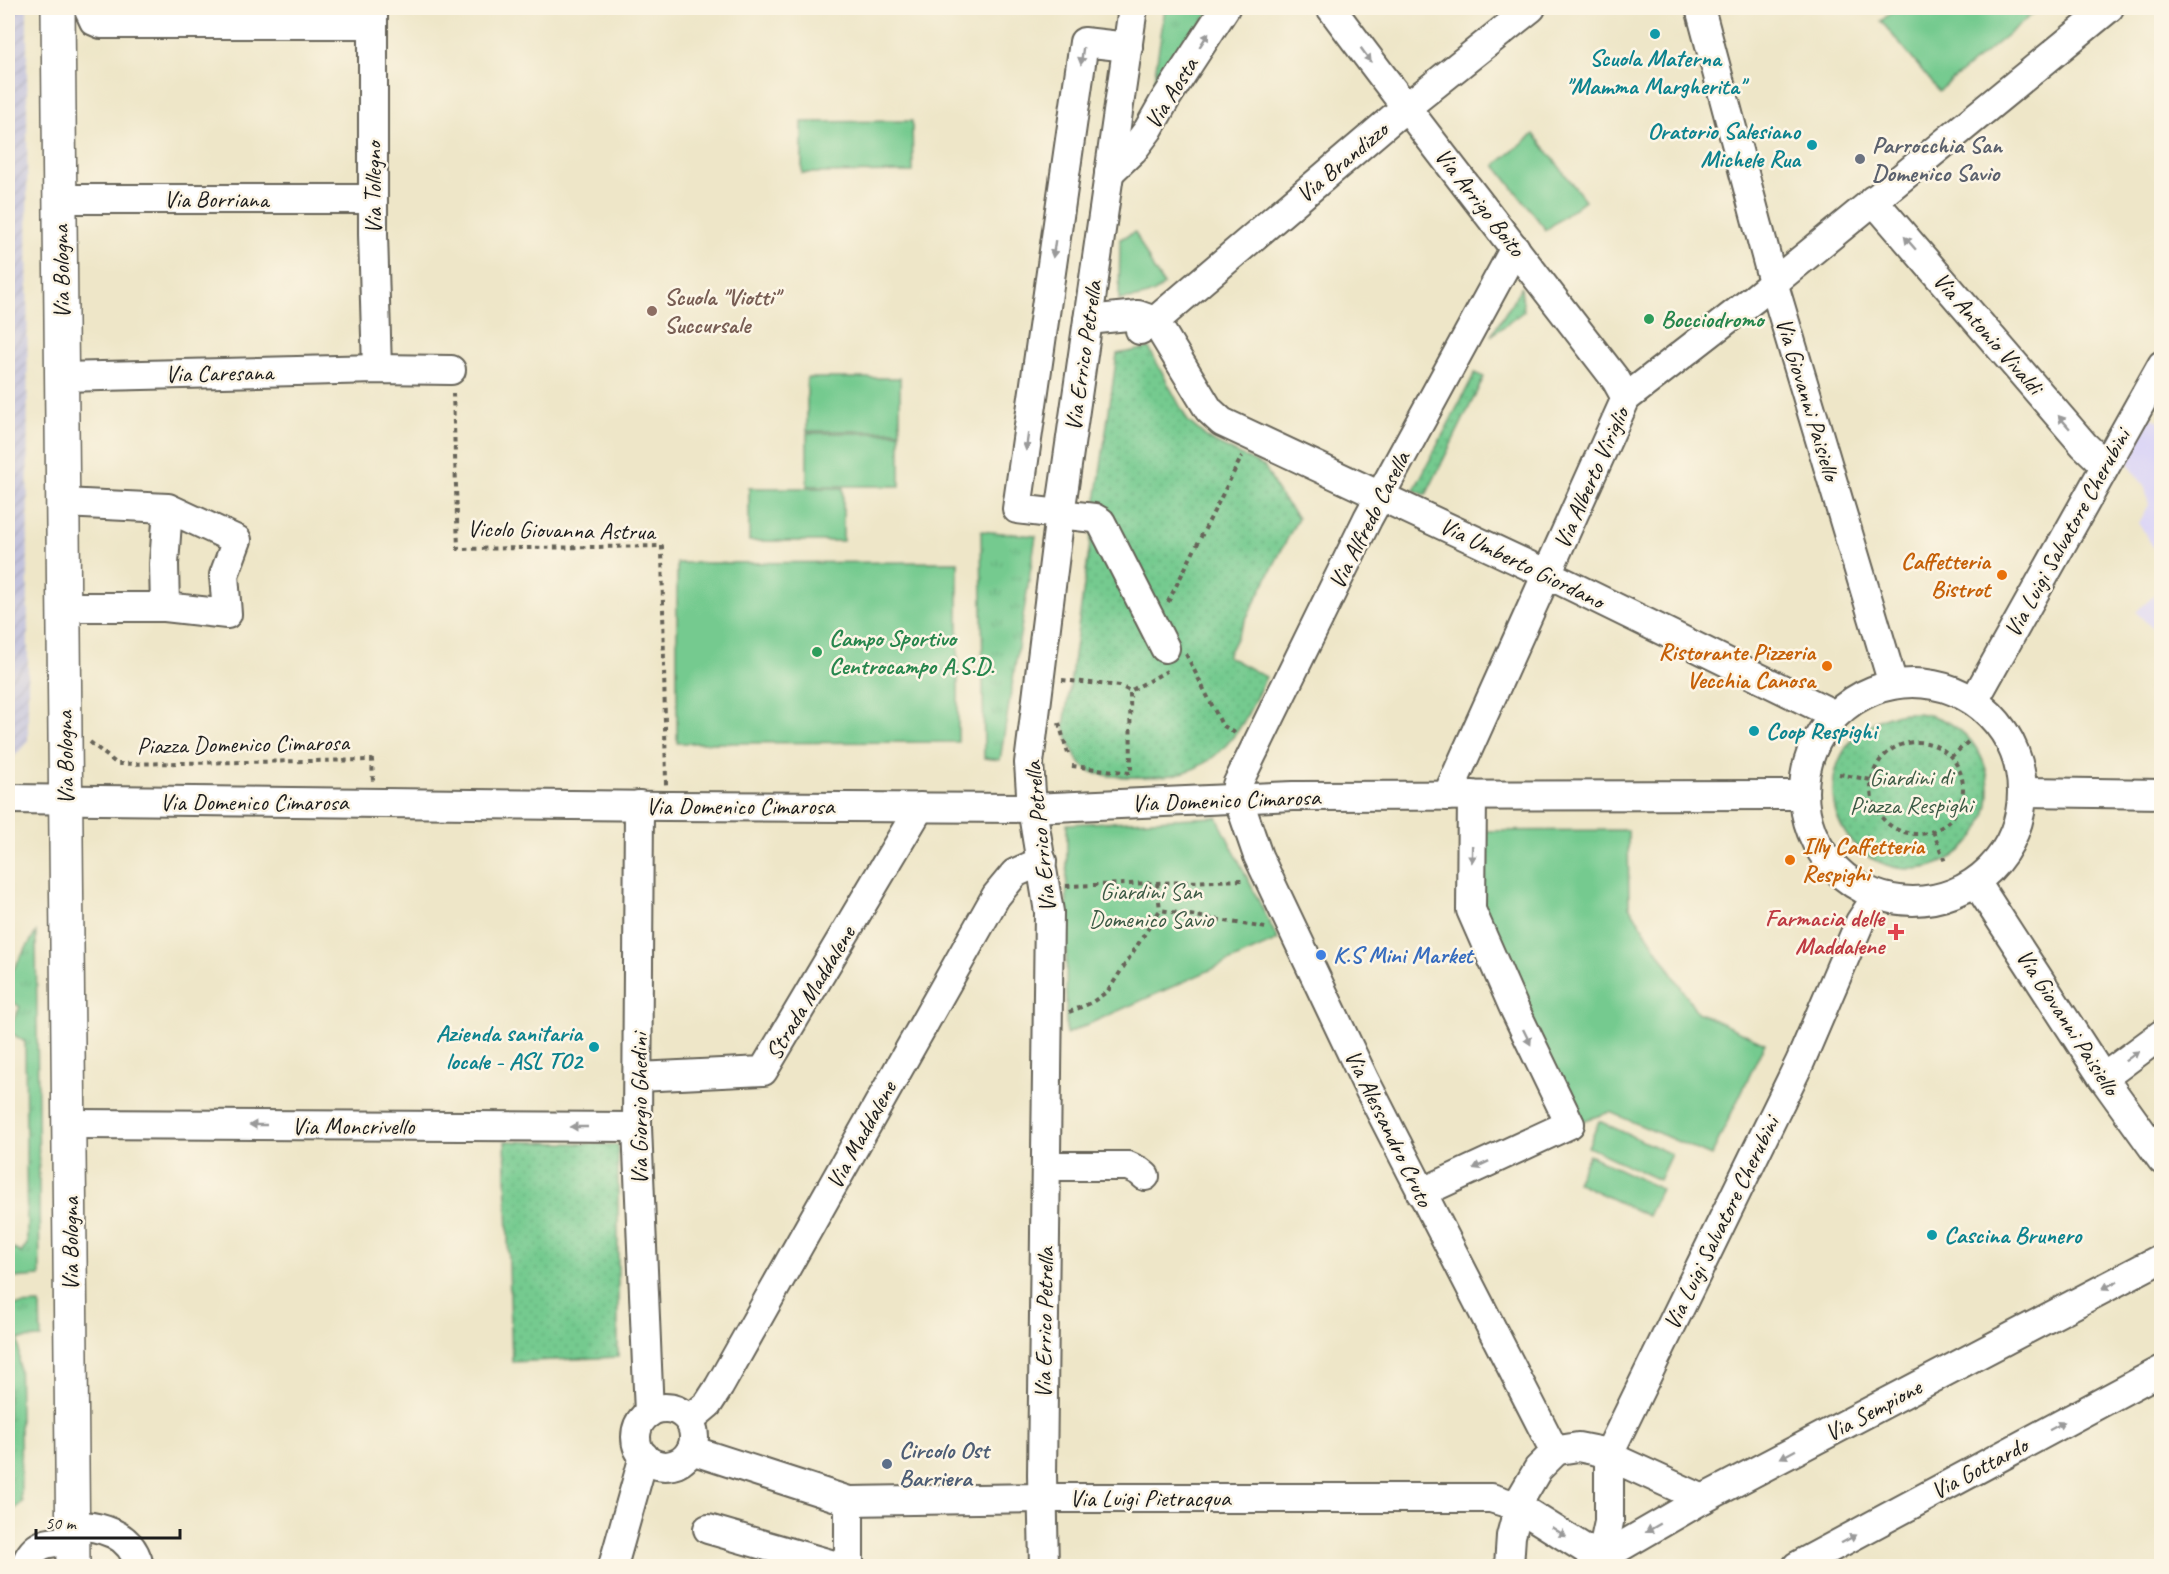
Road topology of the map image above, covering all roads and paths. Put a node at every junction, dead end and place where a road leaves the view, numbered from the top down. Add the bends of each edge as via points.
1 (58, 8) edge
2 (88, 8) edge
3 (337, 8) edge
4 (1133, 8) edge
5 (1225, 8) edge
6 (1331, 8) edge
7 (1531, 8) edge
8 (1700, 8) edge
9 (2109, 8) edge
10 (373, 16) edge
11 (1128, 47) junction
12 (1406, 108) junction
13 (1110, 173) junction
14 (60, 199) junction
15 (372, 200) junction
16 (1873, 200) junction
17 (1515, 248) junction
18 (1773, 282) junction
19 (1155, 321) junction
20 (1086, 331) junction
21 (2162, 365) edge
22 (377, 369) junction
23 (443, 370) joint
24 (62, 378) junction
25 (1626, 398) junction
26 (1252, 437) junction
27 (2104, 465) junction
28 (1380, 496) junction
29 (63, 503) junction
30 (168, 508) junction
31 (1060, 514) junction
32 (1547, 574) junction
33 (64, 607) junction
34 (165, 607) junction
35 (1171, 654) junction
36 (1062, 680) dead end
37 (1893, 684) junction
38 (1130, 691) junction
39 (1974, 701) junction
40 (1835, 715) junction
41 (65, 740) junction
42 (1968, 742) dead end
43 (1256, 748) junction
44 (1951, 757) junction
45 (1072, 766) dead end
46 (1839, 774) dead end
47 (1871, 780) junction
48 (373, 782) dead end
49 (2023, 792) junction
50 (2162, 794) edge
51 (1803, 795) junction
52 (1460, 796) junction
53 (1238, 798) junction
54 (8, 799) edge
55 (66, 799) junction
56 (653, 806) junction
57 (920, 807) junction
58 (1032, 808) junction
59 (1933, 831) junction
60 (1042, 861) junction
61 (1946, 862) dead end
62 (1248, 880) dead end
63 (1976, 882) junction
64 (1157, 883) junction
65 (1877, 896) junction
66 (1048, 901) junction
67 (1160, 910) junction
68 (1273, 929) dead end
69 (1066, 1014) dead end
70 (2162, 1034) edge
71 (638, 1077) junction
72 (2103, 1078) junction
73 (69, 1124) junction
74 (637, 1128) junction
75 (2162, 1160) edge
76 (1046, 1166) junction
77 (1145, 1176) dead end
78 (1421, 1193) junction
79 (2162, 1258) edge
80 (2162, 1370) edge
81 (649, 1413) junction
82 (689, 1420) junction
83 (691, 1450) junction
84 (1555, 1452) junction
85 (644, 1456) junction
86 (1609, 1456) junction
87 (1042, 1498) junction
88 (1703, 1499) junction
89 (849, 1501) junction
90 (1517, 1506) junction
91 (708, 1529) dead end
92 (73, 1535) edge
93 (1597, 1564) edge
94 (25, 1566) edge
95 (139, 1566) edge
96 (613, 1566) edge
97 (837, 1566) edge
98 (849, 1566) edge
99 (1044, 1566) edge
100 (1509, 1566) edge
101 (1797, 1566) edge

1 - 14 main road, Via Bologna
2 - 10 street via 94,21 101,24
3 - 10 street
4 - 11 street, Via Errico Petrella
13 -> 5 street, Via Aosta via 1148,130
6 -> 12 street, Via Arrigo Boito
7 - 12 street, Via Brandizzo
8 - 18 street, Via Giovanni Paisiello
9 - 16 street, Via Alberto Viriglio
10 - 15 street, Via Tollegno
11 - 13 street, Via Errico Petrella
11 -> 31 street via 1084,42 1017,508
12 - 17 street, Via Arrigo Boito
12 - 19 street, Via Brandizzo
13 - 20 street, Via Errico Petrella
14 - 15 street, Via Borriana
14 - 24 main road, Via Bologna
15 - 22 street, Via Tollegno
16 - 18 street, Via Alberto Viriglio
27 -> 16 street, Via Antonio Vivaldi
17 - 25 street, Via Arrigo Boito
17 - 28 street, Via Alfredo Casella
18 - 25 street, Via Alberto Viriglio
18 - 37 street, Via Giovanni Paisiello
19 - 20 street, Via Brandizzo via 1138,331
19 - 26 street, Via Umberto Giordano via 1209,410 1222,422
20 - 31 street, Via Errico Petrella
21 - 27 street, Via Luigi Salvatore Cherubini
22 - 23 street, Via Caresana
22 - 24 street, Via Caresana
23 - 56 path, Vicolo Giovanna Astrua via 453,386 458,549 662,546
24 - 29 main road, Via Bologna
25 - 32 street, Via Alberto Viriglio
26 - 28 street, Via Umberto Giordano
26 - 35 path
27 - 39 street, Via Luigi Salvatore Cherubini
28 - 32 street, Via Umberto Giordano
28 - 43 street, Via Alfredo Casella
29 - 30 street
29 - 33 main road, Via Bologna
30 - 34 street
30 - 34 street via 237,540 224,575 227,614
31 - 35 street via 1101,522
31 - 58 street, Via Errico Petrella via 1029,763
32 - 40 street, Via Umberto Giordano
32 - 52 street, Via Alberto Viriglio
33 - 34 street
33 - 41 main road, Via Bologna
35 - 38 path
35 - 43 path via 1222,725
36 - 38 path via 1120,686
37 - 39 street via 1940,686
37 - 40 street via 1862,695
38 - 45 path via 1131,773
39 - 49 street via 1994,718 2010,740
40 - 51 street via 1819,735 1809,758
41 - 48 path, Piazza Domenico Cimarosa via 90,742 117,764 372,760
41 - 55 main road, Via Bologna
42 - 44 path
43 - 53 street, Via Alfredo Casella via 1237,785
44 - 47 path via 1926,742 1897,746 1885,754
44 - 59 path via 1963,784 1962,799 1946,824
46 - 47 path
47 - 59 path via 1877,811 1887,823 1917,834
49 - 50 street
49 - 63 street via 2012,837 2001,857
51 - 52 street, Via Domenico Cimarosa
51 - 65 street via 1810,829 1826,859 1850,883
52 - 53 street, Via Domenico Cimarosa
52 -> 78 street via 1472,910 1570,1124
53 - 58 street, Via Domenico Cimarosa
53 - 78 street, Via Alessandro Cruto via 1258,856
54 - 55 street, Via Domenico Cimarosa
55 - 56 street, Via Domenico Cimarosa
55 - 73 main road, Via Bologna
56 - 57 street, Via Domenico Cimarosa
56 - 71 street, Via Giorgio Ghedini
57 - 58 street, Via Domenico Cimarosa
57 - 71 street, Strada Maddalene via 763,1071
58 - 60 street, Via Errico Petrella
59 - 61 path
60 - 66 street, Via Errico Petrella
60 - 82 street, Via Maddalene via 1015,873 996,896 719,1387 708,1404
62 - 64 path
63 - 65 street via 1934,900 1907,902
63 - 72 street, Via Giovanni Paisiello
64 - 66 path via 1065,886 1065,902
64 - 67 path
65 - 86 street, Via Luigi Salvatore Cherubini via 1860,922 1800,1062
66 - 76 street, Via Errico Petrella
67 - 68 path
67 - 69 path via 1108,991
72 -> 70 street
71 - 74 street, Via Giorgio Ghedini
72 - 75 street, Via Giovanni Paisiello
74 -> 73 street, Via Moncrivello
73 - 92 main road, Via Bologna
74 - 81 street, Via Giorgio Ghedini
76 - 77 street via 1128,1166
76 - 87 street, Via Errico Petrella
78 - 84 street, Via Alessandro Cruto
79 -> 88 street, Via Sempione
101 -> 80 street, Via Gottardo
81 - 82 street via 675,1409
81 - 85 street via 637,1434
82 - 83 street via 694,1435
83 - 85 street via 680,1461 665,1466
83 - 89 street, Via Luigi Pietracqua
84 - 86 street via 1578,1447
84 - 90 street via 1533,1476
85 - 96 street
86 - 88 street
86 - 93 street, Via Luigi Salvatore Cherubini via 1609,1515
87 - 89 street, Via Luigi Pietracqua
87 - 90 street, Via Luigi Pietracqua via 1491,1498
87 - 99 street, Via Errico Petrella
88 -> 93 street, Via Sempione
89 - 98 street
90 -> 93 street, Via Luigi Pietracqua
90 - 100 street
91 - 97 street
92 - 94 street via 35,1549
92 - 95 street via 95,1527 113,1532 130,1546

